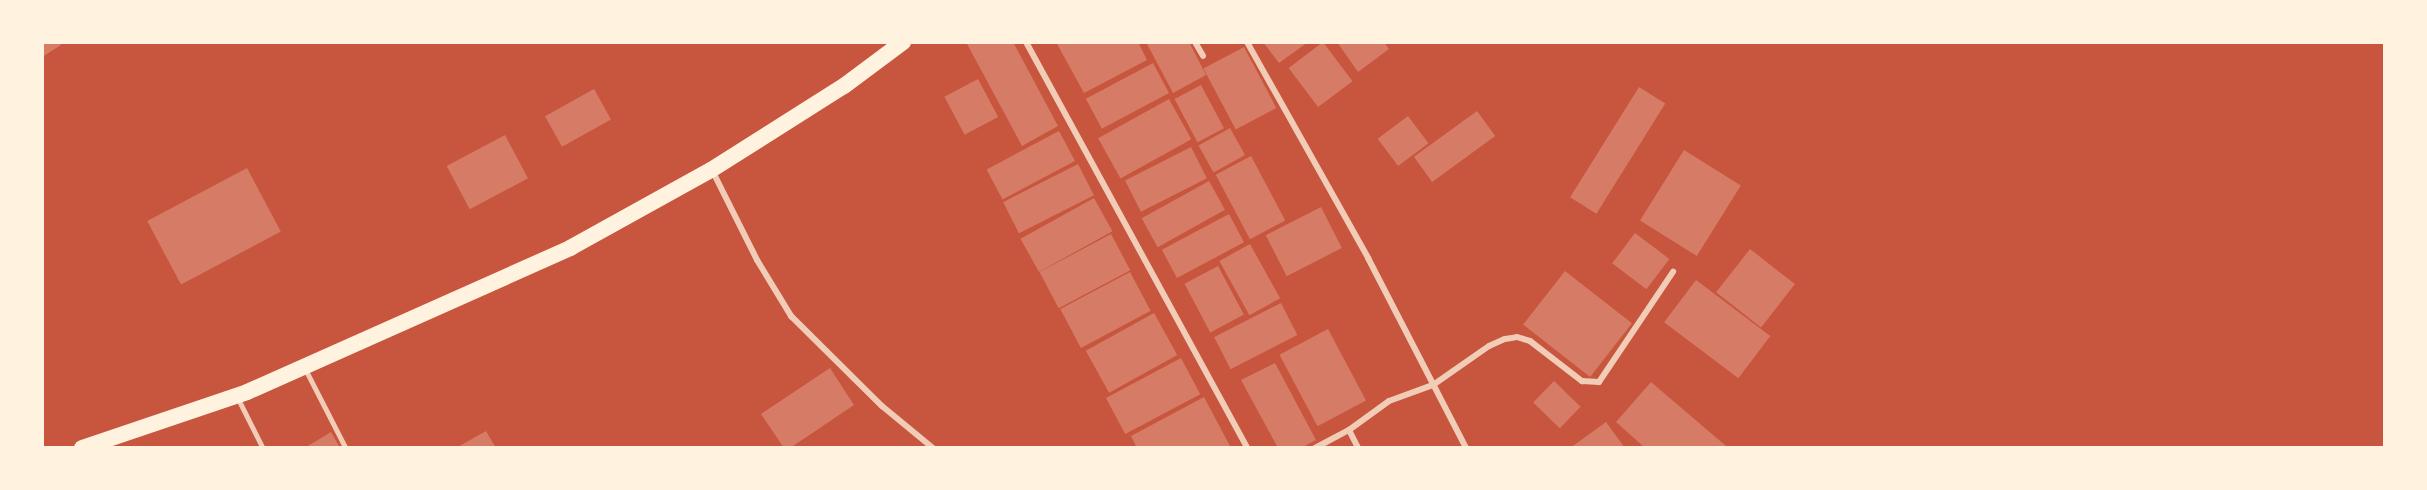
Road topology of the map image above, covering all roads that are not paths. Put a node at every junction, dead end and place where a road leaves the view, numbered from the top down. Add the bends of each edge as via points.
1 (903, 42) edge
2 (1026, 42) edge
3 (1195, 42) edge
4 (1247, 42) edge
5 (1203, 56) dead end
6 (711, 170) junction
7 (1673, 272) dead end
8 (304, 367) junction
9 (1433, 385) junction
10 (237, 395) junction
11 (1349, 430) junction
12 (82, 448) edge
13 (264, 448) edge
14 (346, 448) edge
15 (933, 448) edge
16 (1247, 448) edge
17 (1315, 448) edge
18 (1358, 448) edge
19 (1466, 448) edge

1 - 6 highway via 844,86
2 - 16 street
3 - 5 street
4 - 9 street via 1368,258
6 - 8 highway via 570,248
6 - 15 street via 757,260 791,315 882,406
7 - 9 street via 1599,382 1582,381 1530,340 1517,337 1489,346
8 - 10 highway
8 - 14 lane
9 - 11 street via 1389,401
9 - 19 street
10 - 12 highway
10 - 13 lane
11 - 17 street
11 - 18 street

